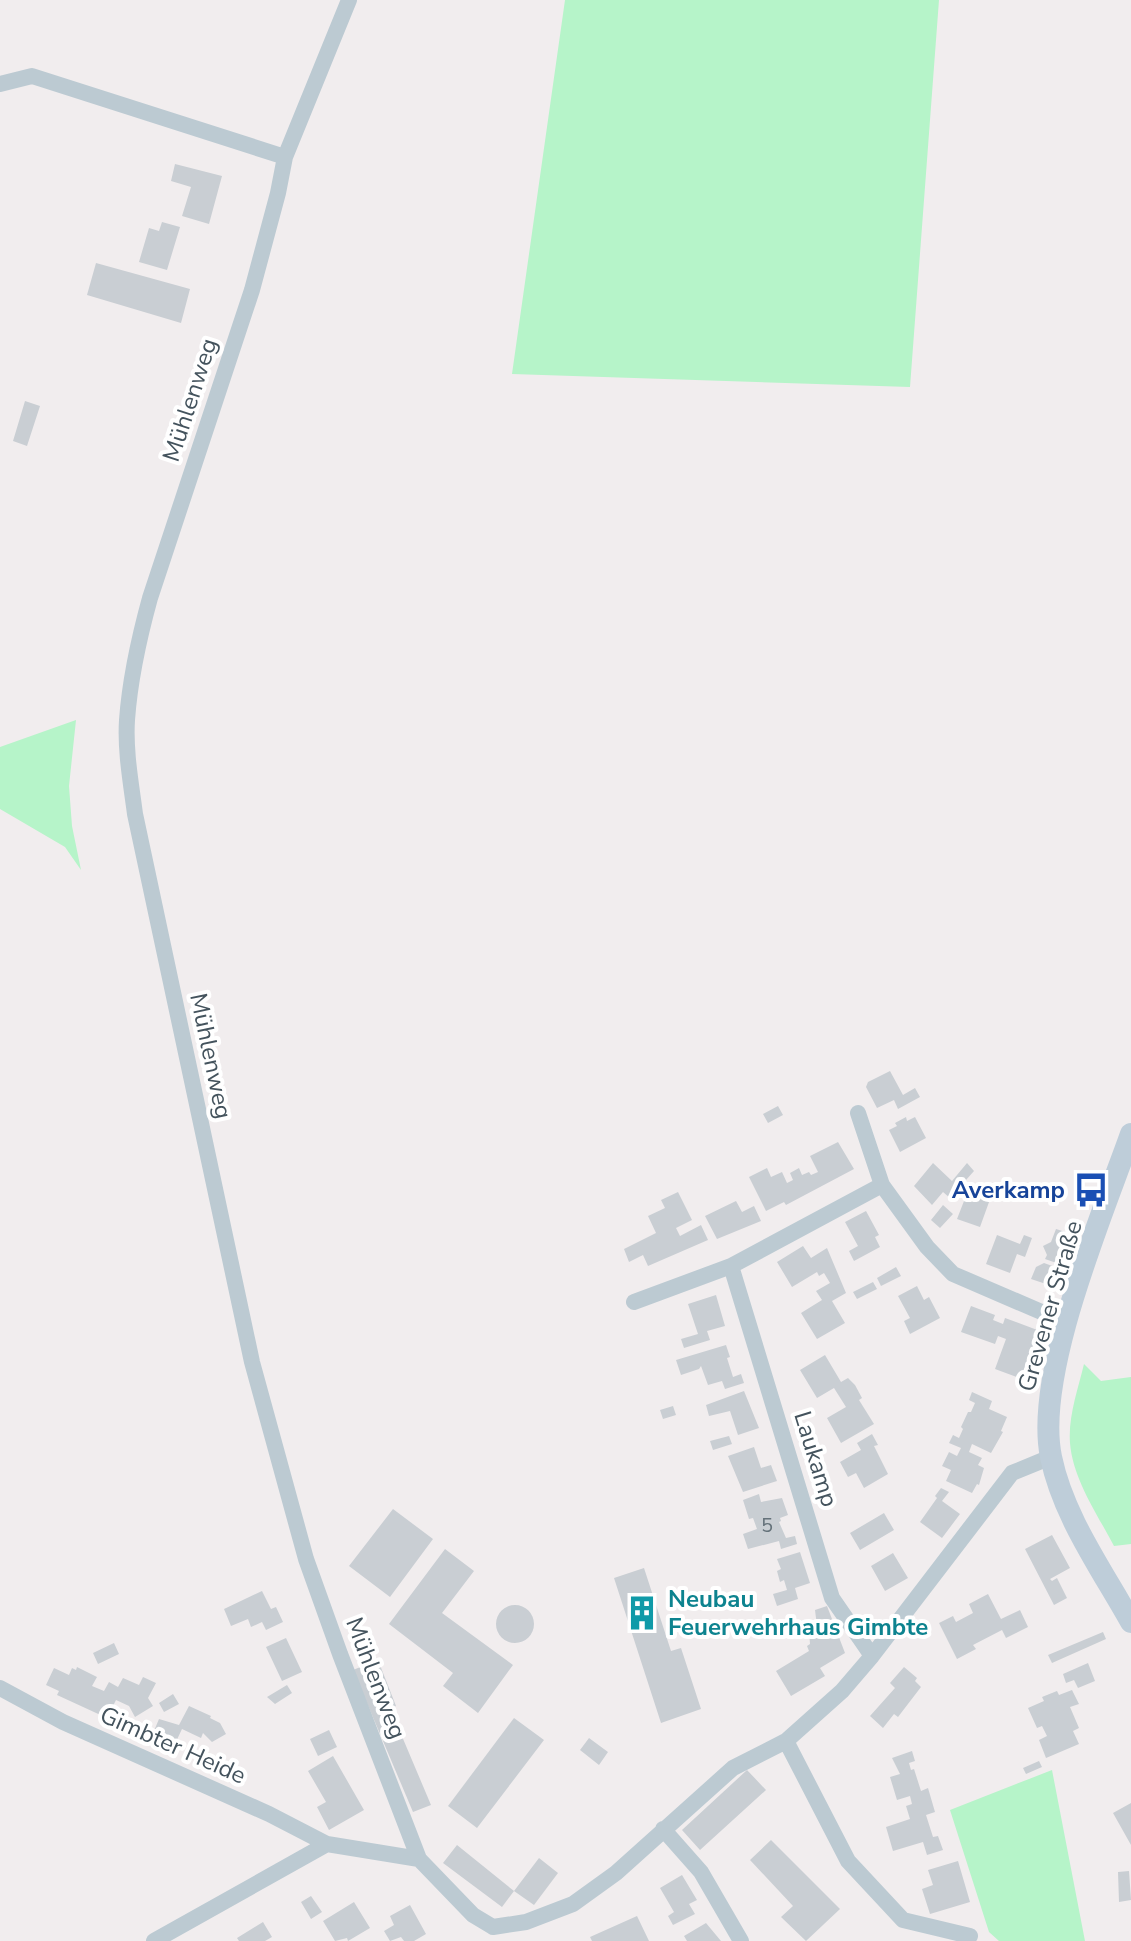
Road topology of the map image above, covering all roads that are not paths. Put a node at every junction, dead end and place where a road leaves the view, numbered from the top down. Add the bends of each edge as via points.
1 (349, 0) edge
2 (0, 84) edge
3 (285, 157) junction
4 (858, 1113) dead end
5 (1131, 1134) edge
6 (882, 1185) junction
7 (731, 1266) junction
8 (634, 1302) dead end
9 (1067, 1323) junction
10 (1051, 1457) junction
11 (1131, 1622) edge
12 (872, 1656) junction
13 (0, 1688) edge
14 (786, 1741) junction
15 (663, 1829) junction
16 (327, 1844) junction
17 (419, 1859) junction
18 (495, 1934) edge
19 (970, 1936) dead end
20 (154, 1941) edge
21 (741, 1941) edge

1 - 3 street, Mühlenweg
2 - 3 street via 32,76
3 - 17 street, Mühlenweg via 252,290 140,636 127,723 128,758 135,814 252,1362 306,1559
4 - 6 street
5 - 9 street, Grevener Straße
6 - 7 street
6 - 9 street via 953,1274
7 - 8 street
7 - 12 street, Laukamp via 832,1598
9 - 10 street, Grevener Straße via 1047,1416
10 - 11 street, Grevener Straße via 1074,1521
10 - 12 street via 1012,1473
12 - 14 street
13 - 16 street, Gimbter Heide
14 - 15 street via 733,1768
14 - 19 street via 848,1861 903,1920
15 - 18 street via 573,1904
15 - 21 street via 701,1872
16 - 17 street, Gimbter Heide
16 - 20 street
17 - 18 street, Mühlenweg

